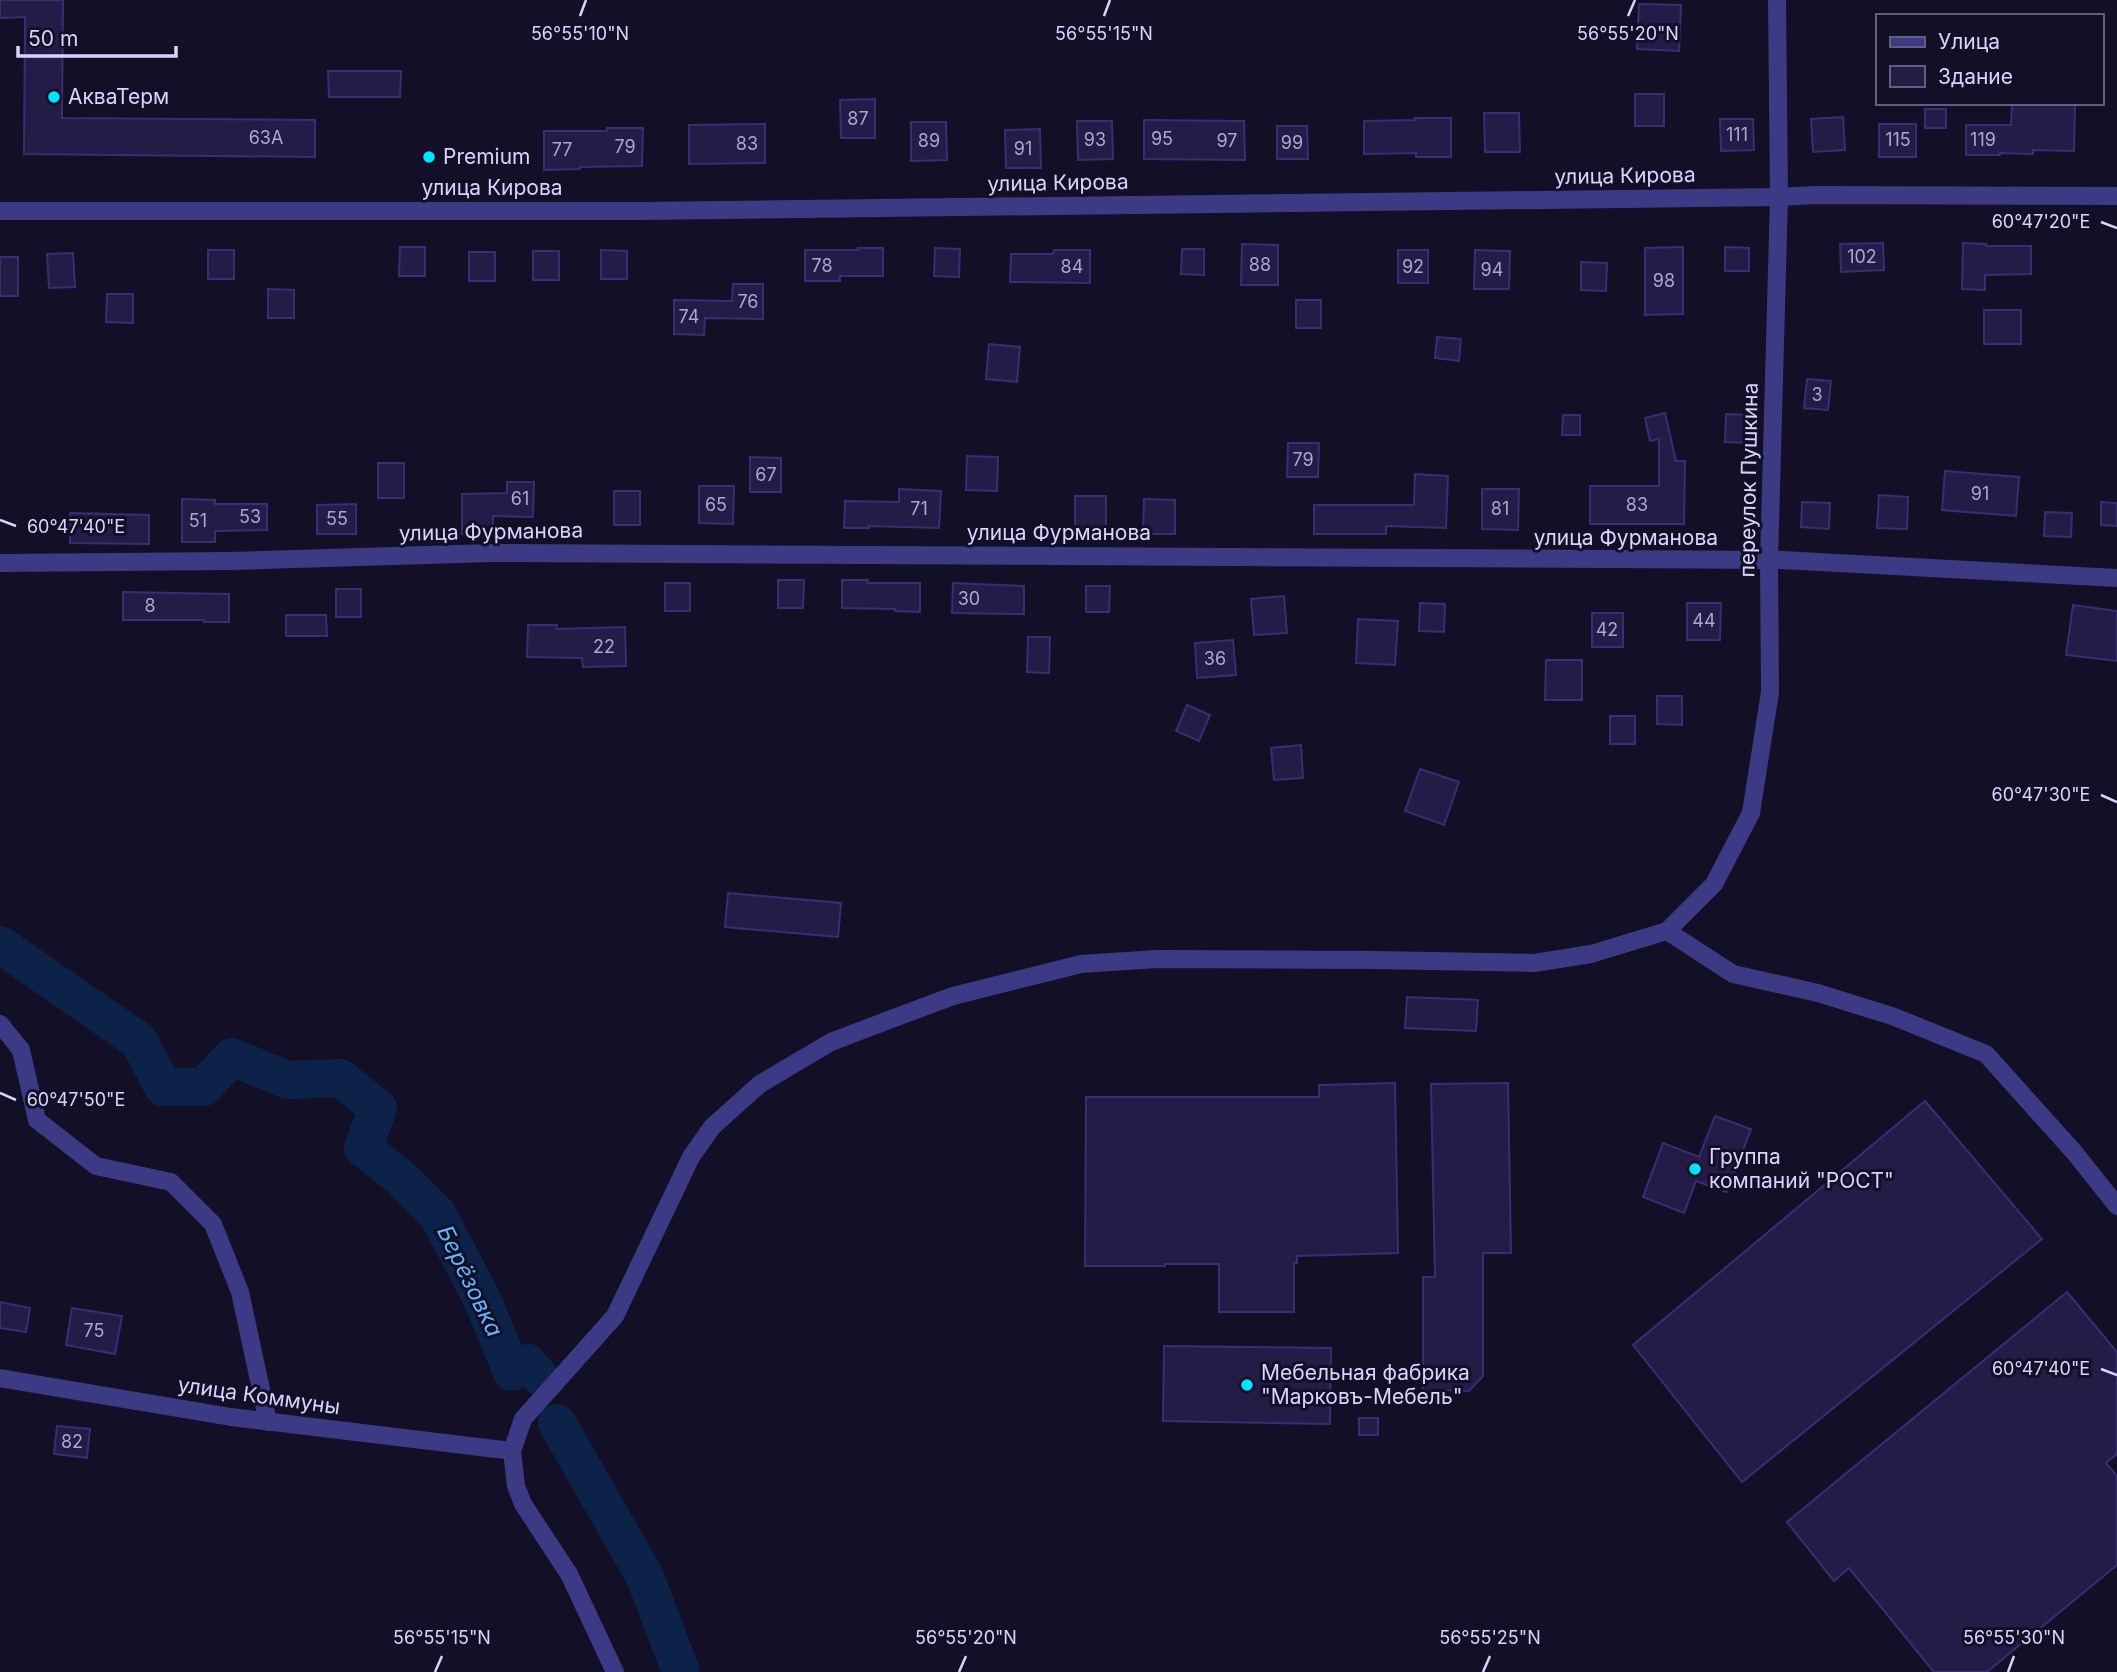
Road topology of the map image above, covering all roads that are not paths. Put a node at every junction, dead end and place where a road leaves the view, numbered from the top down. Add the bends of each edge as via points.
1 (1777, 0) edge
2 (2117, 196) edge
3 (1779, 197) junction
4 (0, 211) edge
5 (1769, 561) junction
6 (0, 563) edge
7 (2117, 579) edge
8 (1667, 930) junction
9 (0, 1024) edge
10 (2117, 1206) edge
11 (0, 1378) edge
12 (268, 1422) junction
13 (512, 1451) junction
14 (615, 1672) edge

1 - 3 street, переулок Пушкина
2 - 3 street, улица Кирова
3 - 4 street, улица Кирова via 640,211
3 - 5 street, переулок Пушкина
5 - 6 street, улица Фурманова via 492,553
5 - 7 street, улица Фурманова
5 - 8 street, переулок Пушкина via 1770,692 1751,813 1714,884
8 - 10 street via 1733,974 1892,1016 1986,1054
8 - 13 street via 1591,954 1534,963 1157,959 1081,964 953,996 831,1042 760,1084 712,1127 691,1157 615,1317 523,1419
9 - 12 street via 21,1050 37,1120 96,1166 171,1182 214,1224 240,1292
11 - 12 street, улица Коммуны
12 - 13 street, улица Коммуны
13 - 14 street via 523,1504 569,1574

